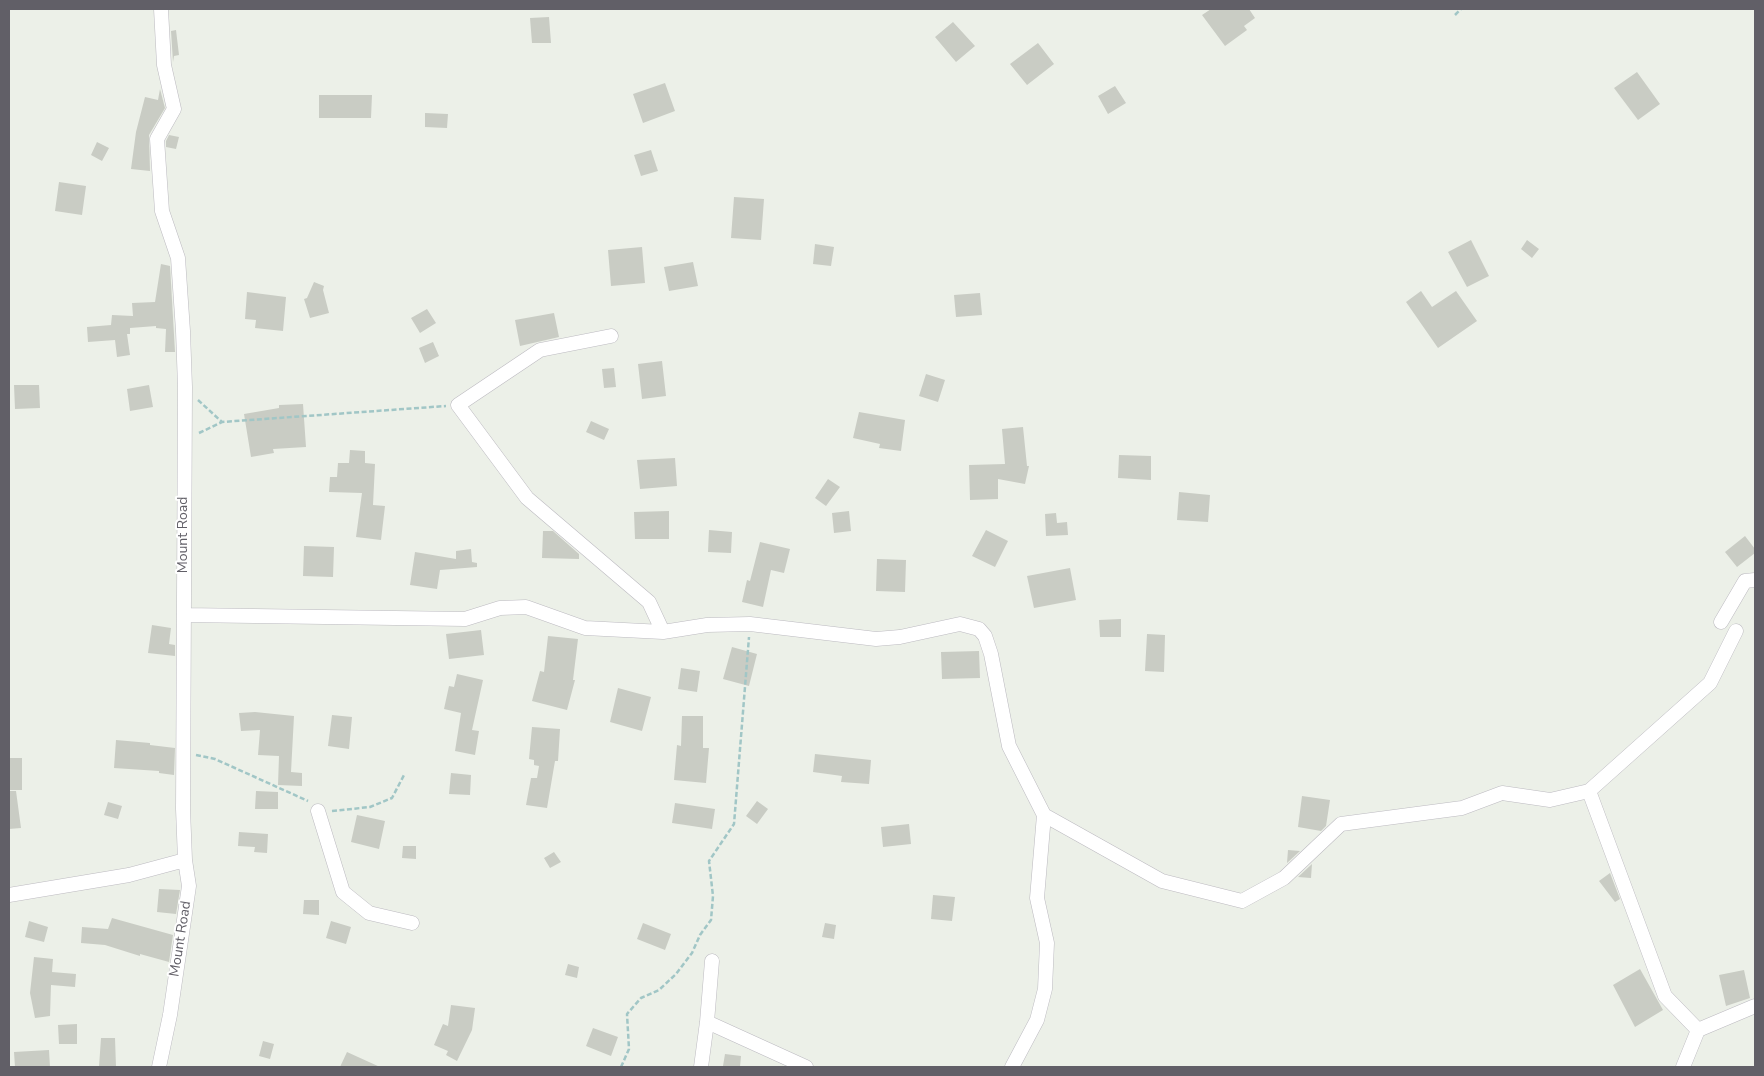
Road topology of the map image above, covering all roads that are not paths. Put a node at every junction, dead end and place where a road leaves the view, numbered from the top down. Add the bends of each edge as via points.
1 (161, 9) edge
2 (610, 336) dead end
3 (1755, 580) edge
4 (184, 614) junction
5 (1721, 622) dead end
6 (1736, 631) dead end
7 (662, 632) junction
8 (1589, 791) junction
9 (318, 811) road end
10 (1044, 815) junction
11 (185, 860) junction
12 (9, 895) edge
13 (412, 923) dead end
14 (712, 961) dead end
15 (1755, 1006) edge
16 (708, 1022) junction
17 (1698, 1030) junction
18 (159, 1067) edge
19 (701, 1067) edge
20 (806, 1067) edge
21 (1012, 1067) edge
22 (1683, 1067) edge

1 - 4 street, Mount Road via 164,65 174,110 157,139 162,211 178,258 185,387
2 - 7 street via 540,350 458,406 527,498 648,602
3 - 5 street via 1745,580
4 - 7 street via 466,619 500,608 526,607 585,628
4 - 11 street, Mount Road
6 - 8 street via 1710,683
7 - 10 street via 707,625 750,624 876,639 960,624 979,629 991,654 1009,746
8 - 10 street via 1550,800 1502,793 1462,808 1341,824 1284,878 1242,901 1162,881
8 - 17 street via 1665,996
9 - 13 street via 343,892 369,912
10 - 21 street via 1037,898 1047,942 1045,989 1037,1020
11 - 12 street via 129,875
11 - 18 street, Mount Road via 189,886
14 - 16 street
15 - 17 street
16 - 19 street
16 - 20 street
17 - 22 street

